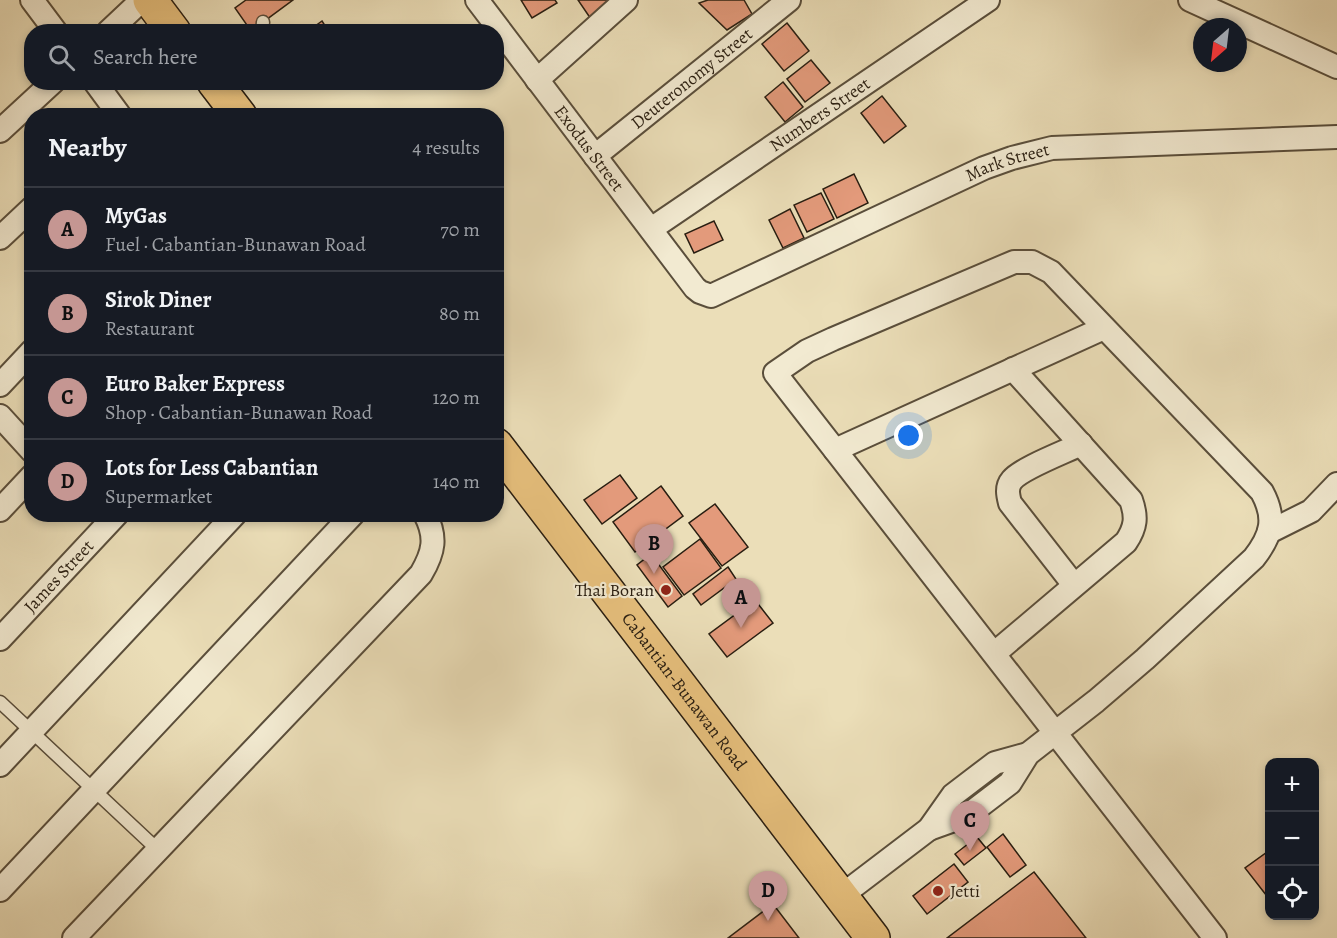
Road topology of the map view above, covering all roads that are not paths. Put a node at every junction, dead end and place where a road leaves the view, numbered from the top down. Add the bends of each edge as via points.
1 (32, 0) edge
2 (142, 0) edge
3 (150, 0) edge
4 (626, 0) edge
5 (789, 0) edge
6 (988, 0) edge
7 (1190, 0) edge
8 (480, 1) edge
9 (50, 24) edge
10 (116, 24) edge
11 (168, 24) edge
12 (497, 24) edge
13 (504, 34) edge
14 (1337, 48) edge
15 (1298, 50) junction
16 (1337, 68) edge
17 (537, 80) junction
18 (44, 90) edge
19 (101, 90) edge
20 (25, 108) edge
21 (114, 108) edge
22 (24, 109) edge
23 (0, 131) edge
24 (1337, 137) edge
25 (595, 156) junction
26 (24, 216) edge
27 (651, 230) junction
28 (0, 238) edge
29 (705, 295) joint
30 (1104, 328) junction
31 (24, 359) edge
32 (1013, 369) junction
33 (0, 384) edge
34 (0, 416) edge
35 (24, 442) edge
36 (1080, 444) junction
37 (836, 450) junction
38 (504, 455) edge
39 (24, 484) edge
40 (1337, 484) edge
41 (0, 510) edge
42 (110, 522) edge
43 (227, 522) edge
44 (345, 522) edge
45 (429, 522) edge
46 (1269, 532) junction
47 (1074, 585) junction
48 (0, 639) edge
49 (995, 654) junction
50 (0, 702) edge
51 (31, 731) junction
52 (1056, 732) junction
53 (0, 765) edge
54 (94, 790) junction
55 (158, 850) junction
56 (0, 890) edge
57 (841, 896) junction
58 (74, 938) edge
59 (873, 938) edge
60 (1215, 938) edge

1 - 9 street
2 - 10 street
3 - 11 main road
4 - 17 street
5 - 25 street, Deuteronomy Street
6 - 27 street, Numbers Street
7 - 15 street
8 - 12 street, Exodus Street
13 - 17 street, Exodus Street
14 - 15 street
15 - 16 street
17 - 25 street, Exodus Street
18 - 20 street
19 - 21 street
22 - 23 street
24 - 29 street, Mark Street via 1052,148 984,168 717,295
25 - 27 street, Exodus Street
26 - 28 street
27 - 29 street, Exodus Street via 695,288
30 - 32 street
30 - 37 street via 1051,272 1023,260 807,351 775,373
30 - 46 street via 1262,492 1269,505
31 - 33 street
32 - 36 street
32 - 37 street
34 - 35 street
36 - 47 street via 1131,500 1136,522 1125,542
36 - 47 street via 1019,474 1009,485 1008,494 1010,503
37 - 49 street
38 - 57 main road, Cabantian-Bunawan Road
39 - 41 street
40 - 46 street via 1311,511
42 - 48 street, James Street
43 - 51 street
44 - 54 street
45 - 55 street via 433,541 421,574
46 - 52 street via 1263,547 1246,566 1145,659
47 - 49 street
49 - 52 street
50 - 51 lane
51 - 53 street
51 - 54 lane
52 - 57 street via 1028,754 1010,783 968,815 929,829
52 - 60 street
54 - 55 lane
54 - 56 street
55 - 58 street
57 - 59 main road, Cabantian-Bunawan Road

